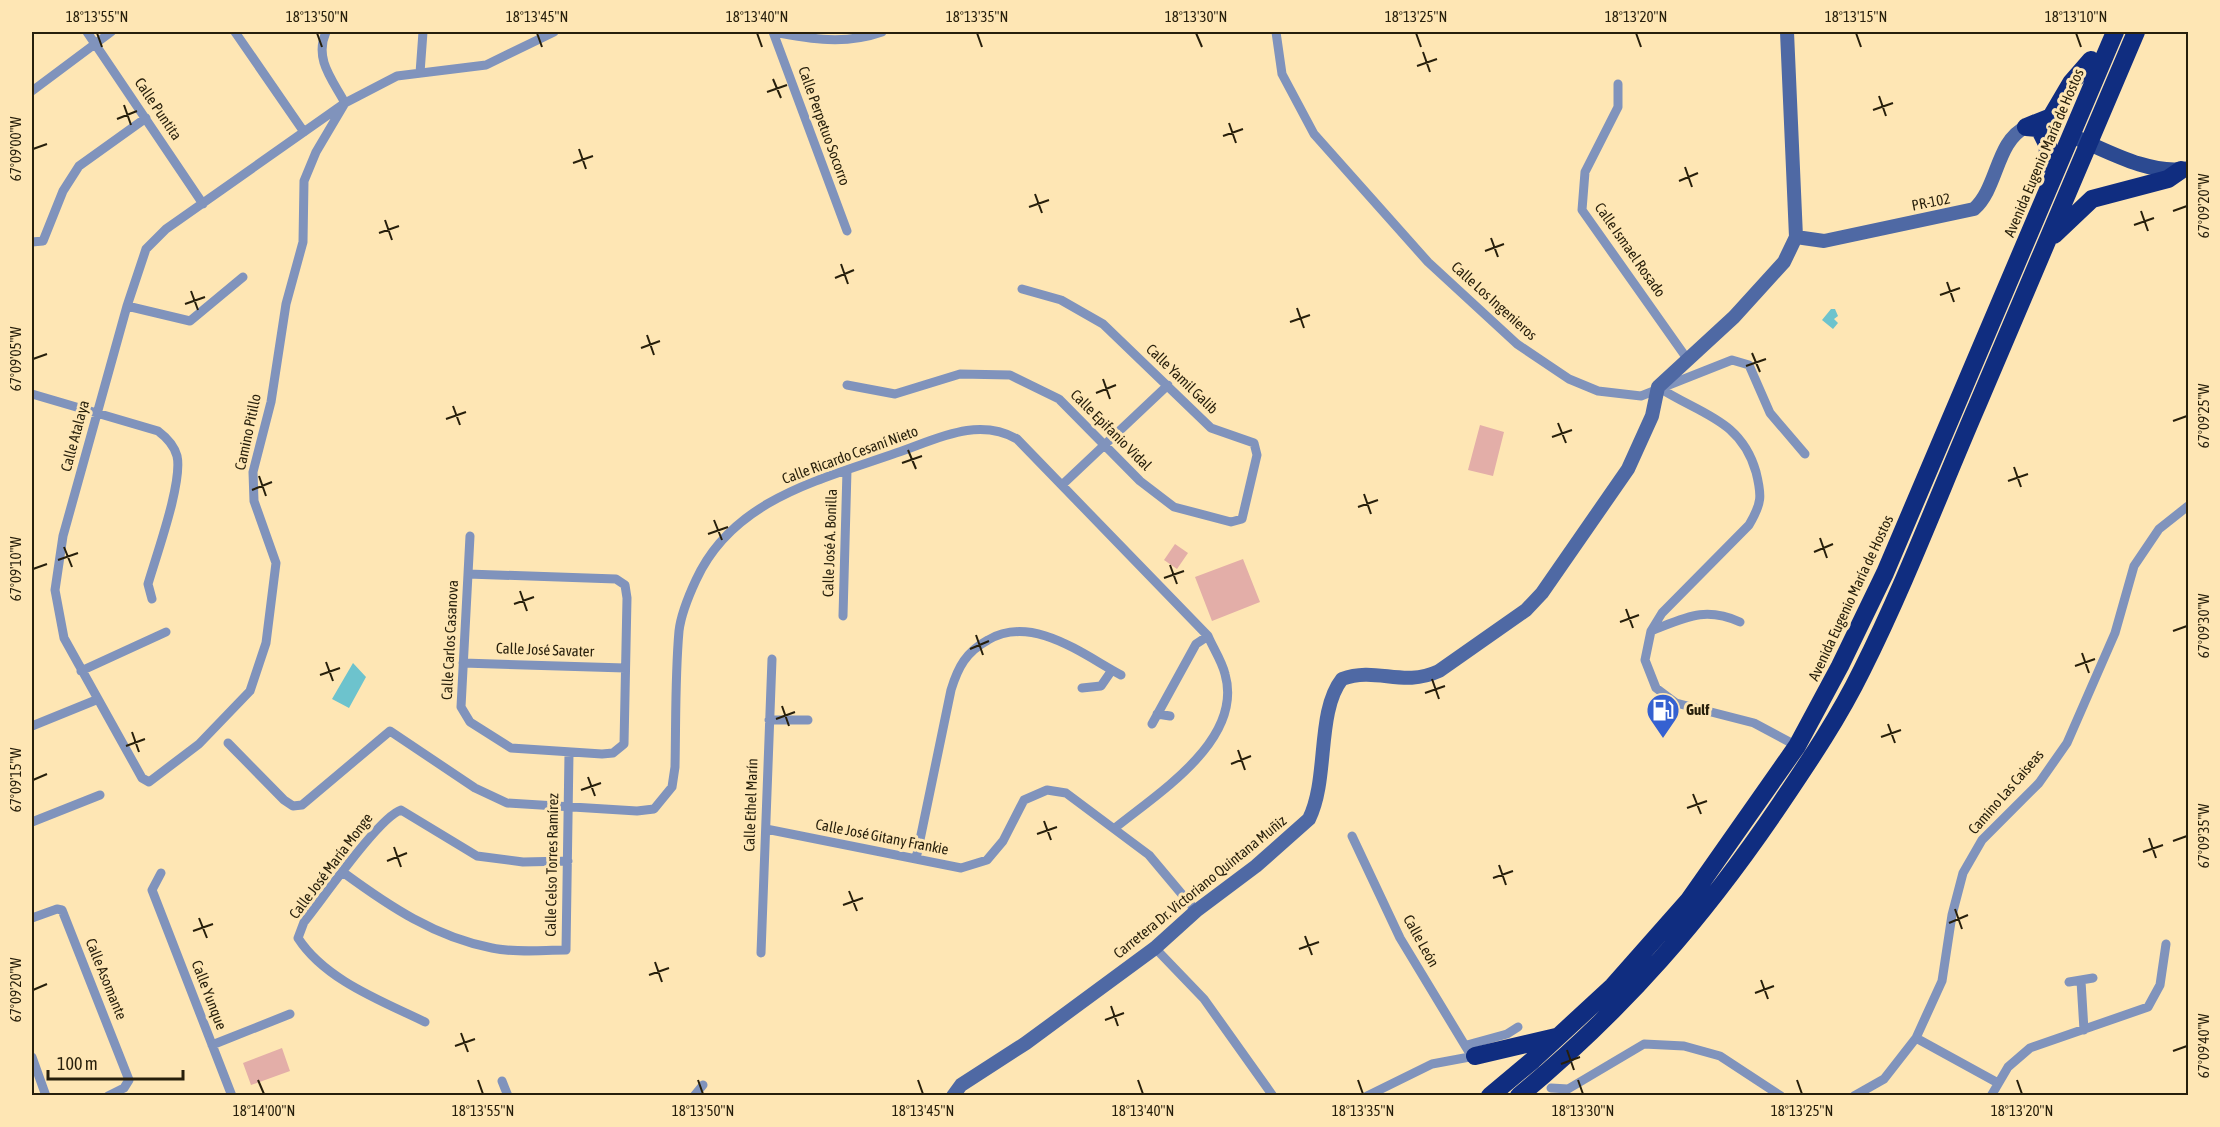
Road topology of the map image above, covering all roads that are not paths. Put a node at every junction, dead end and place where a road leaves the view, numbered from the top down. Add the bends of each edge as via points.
1 (87, 32) edge
2 (111, 32) edge
3 (235, 32) edge
4 (326, 32) edge
5 (423, 32) edge
6 (554, 32) edge
7 (773, 32) edge
8 (882, 32) edge
9 (1267, 32) edge
10 (1787, 32) edge
11 (2103, 32) edge
12 (2115, 32) edge
13 (2136, 32) edge
14 (1276, 35) edge
15 (94, 43) junction
16 (2091, 60) junction
17 (420, 73) junction
18 (1618, 84) dead end
19 (32, 91) edge
20 (345, 103) junction
21 (146, 118) junction
22 (2026, 127) junction
23 (304, 132) junction
24 (2072, 136) junction
25 (2090, 143) junction
26 (2047, 164) junction
27 (2185, 169) edge
28 (203, 204) junction
29 (847, 231) dead end
30 (1796, 237) junction
31 (32, 242) edge
32 (2047, 243) junction
33 (243, 277) dead end
34 (1023, 289) dead end
35 (127, 306) junction
36 (1997, 308) junction
37 (1688, 360) junction
38 (1168, 385) junction
39 (850, 386) dead end
40 (1658, 387) junction
41 (32, 394) edge
42 (97, 413) junction
43 (1106, 444) junction
44 (1805, 454) dead end
45 (848, 470) junction
46 (1062, 485) junction
47 (2188, 506) edge
48 (1237, 520) joint
49 (470, 536) dead end
50 (468, 574) junction
51 (152, 599) dead end
52 (843, 616) dead end
53 (1740, 622) dead end
54 (1651, 631) junction
55 (166, 632) dead end
56 (1208, 636) junction
57 (772, 659) dead end
58 (463, 663) junction
59 (625, 668) junction
60 (81, 671) junction
61 (1082, 688) dead end
62 (96, 700) junction
63 (1157, 714) junction
64 (1170, 716) dead end
65 (769, 720) junction
66 (808, 720) dead end
67 (1152, 724) dead end
68 (32, 726) edge
69 (228, 743) dead end
70 (1797, 746) junction
71 (569, 753) junction
72 (100, 795) dead end
73 (568, 807) junction
74 (32, 822) edge
75 (1115, 828) junction
76 (765, 829) junction
77 (1352, 836) dead end
78 (916, 859) junction
79 (567, 861) junction
80 (161, 873) dead end
81 (344, 873) junction
82 (1196, 911) junction
83 (32, 918) edge
84 (2166, 944) dead end
85 (1155, 948) junction
86 (761, 953) dead end
87 (2093, 978) dead end
88 (2081, 981) junction
89 (2068, 982) dead end
90 (290, 1014) dead end
91 (425, 1023) dead end
92 (1518, 1027) dead end
93 (2084, 1030) junction
94 (1589, 1033) junction
95 (1560, 1036) junction
96 (1916, 1038) junction
97 (212, 1045) junction
98 (1471, 1052) junction
99 (32, 1057) edge
100 (502, 1081) dead end
101 (1998, 1083) junction
102 (704, 1085) dead end
103 (1514, 1088) edge
104 (1551, 1088) junction
105 (112, 1094) edge
106 (46, 1095) edge
107 (232, 1095) edge
108 (508, 1095) edge
109 (694, 1095) edge
110 (953, 1095) edge
111 (1273, 1095) edge
112 (1367, 1095) edge
113 (1490, 1095) edge
114 (1531, 1095) edge
115 (1781, 1095) edge
116 (1854, 1095) edge
117 (1990, 1095) edge

1 - 15 street, Calle Puntita
2 - 15 street
3 - 23 street
4 - 20 street via 320,50
5 - 17 street
6 - 17 street, Calle Atalaya via 486,65
7 - 8 street via 817,40 863,38
7 - 29 street, Calle Perpetuo Socorro
9 - 14 street
10 - 30 street
11 - 16 highway
12 - 24 highway, Avenida Eugenio María de Hostos
13 - 25 highway, Avenida Eugenio María de Hostos
14 - 40 street, Calle Los Ingenieros via 1282,74 1314,134 1428,262 1517,344 1569,379 1598,391 1641,396
15 - 19 street
15 - 21 street, Calle Puntita
16 - 22 highway via 2071,83 2051,117
16 - 26 highway
17 - 20 street, Calle Atalaya via 397,76
18 - 37 street, Calle Ismael Rosado via 1618,107 1585,172 1582,210
20 - 23 street, Calle Atalaya
20 - 62 street, Camino Pitillo via 304,181 303,242 286,304 271,402 253,472 254,501 276,563 266,643 250,691 199,744 149,782 142,778
21 - 28 street, Calle Puntita
21 - 31 street via 79,166 63,191 44,241
22 - 26 highway via 2039,128 2046,138
22 - 30 street, PR-102 / PR-102 via 2013,137 1984,198 1974,209 1824,241
23 - 28 street, Calle Atalaya
24 - 25 main road
24 - 36 highway, Avenida Eugenio María de Hostos
25 - 27 main road via 2142,164
25 - 32 highway, Avenida Eugenio María de Hostos
26 - 36 highway via 1996,292
27 - 32 highway via 2168,179 2092,199
28 - 35 street, Calle Atalaya via 166,229 146,249
30 - 37 street via 1784,262
32 - 94 highway, Avenida Eugenio María de Hostos via 1862,671 1815,753 1703,912
33 - 35 street via 190,321
34 - 38 street, Calle Yamil Galib via 1061,300 1103,324
35 - 42 street, Calle Atalaya
36 - 70 highway, Avenida Eugenio María de Hostos via 1885,573
37 - 40 street
38 - 43 street
38 - 48 street, Calle Yamil Galib via 1210,428 1254,444 1257,455 1242,519
39 - 43 street, Calle Epifanio Vidal via 895,394 960,374 1010,375 1059,399
40 - 44 street, Calle Los Ingenieros via 1732,360 1749,365 1770,413
40 - 54 street via 1716,418 1741,438 1762,494 1749,525 1662,614
40 - 82 street, Carretera Dr. Victoriano Quintana Muñiz via 1652,416 1628,469 1542,593 1526,610 1425,678 1406,680 1361,674 1342,679 1332,698 1324,757 1309,819
41 - 42 street
42 - 51 street via 158,431 169,439 177,456 176,479 148,584
42 - 60 street, Calle Atalaya via 63,536 55,590 64,638
43 - 46 street
43 - 48 street, Calle Epifanio Vidal via 1140,481 1174,507 1231,522
45 - 46 street, Calle Ricardo Cesaní Nieto via 954,433 990,428 1017,440
45 - 52 street, Calle José A. Bonilla
45 - 73 street, Calle Ricardo Cesaní Nieto via 789,490 745,516 701,568 679,629 675,767 672,787 665,797 654,809 646,810
46 - 56 street, Calle Ricardo Cesaní Nieto
47 - 96 street, Camino Las Caiseas via 2159,529 2134,566 2115,633 2067,743 2039,783 1982,840 1963,873 1941,981
49 - 50 street, Calle Carlos Casanova
50 - 58 street, Calle Carlos Casanova
50 - 59 street via 616,579 625,585 627,598
53 - 54 street via 1723,614 1698,613
54 - 70 street via 1645,660 1656,688 1676,703 1754,723
55 - 60 street
56 - 63 street via 1196,644
56 - 75 street, Calle Ricardo Cesaní Nieto via 1226,675 1227,700 1220,727 1196,762
57 - 65 street, Calle Ethel Marín
58 - 59 street, Calle José Savater
58 - 71 street, Calle Carlos Casanova via 461,707 470,722 510,748
59 - 71 street, Calle Carlos Casanova via 624,744 613,753
60 - 62 street, Calle Atalaya
61 - 78 street via 1101,686 1117,673 1055,640 1025,630 997,634 973,648 958,667 951,690
62 - 68 street
63 - 64 street
63 - 67 street
65 - 66 street
65 - 76 street, Calle Ethel Marín
69 - 73 street, Calle Ricardo Cesaní Nieto via 293,806 302,805 390,731 492,798 507,803
70 - 95 highway, Avenida Eugenio María de Hostos via 1689,900 1613,986
71 - 73 street, Calle Celso Torres Ramírez
72 - 74 street
73 - 79 street, Calle Celso Torres Ramírez
75 - 78 street, Calle José Gitany Frankie via 1066,793 1047,790 1024,800 1003,841 987,860 962,868
75 - 82 street, Calle José Gitany Frankie via 1149,855
76 - 78 street, Calle José Gitany Frankie
76 - 86 street, Calle Ethel Marín
77 - 98 street, Calle León via 1400,938
79 - 81 street, Calle José María Monge via 523,862 477,856 400,810 377,827
79 - 81 street, Calle Celso Torres Ramírez via 566,950 494,949 456,939 397,911
80 - 97 street, Calle Yunque via 152,890
81 - 91 street, Calle José María Monge via 304,922 298,938 325,967 363,992
82 - 85 street, Carretera Dr. Victoriano Quintana Muñiz
83 - 105 street, Calle Asomante via 62,910 129,1080
84 - 93 street via 2160,985 2148,1006
85 - 110 street, Carretera Dr. Victoriano Quintana Muñiz via 1026,1043 961,1085
85 - 111 street via 1204,999
87 - 88 street
88 - 89 street
88 - 93 street
90 - 97 street
92 - 98 street
93 - 101 street via 2030,1048 2008,1067
94 - 103 highway, Avenida Eugenio María de Hostos
94 - 104 highway via 1584,1048 1552,1077
95 - 98 highway
95 - 103 highway, Avenida Eugenio María de Hostos
96 - 101 street
96 - 116 street, Camino Las Caiseas via 1884,1079
97 - 107 street, Calle Yunque
98 - 103 highway via 1506,1059 1512,1065
98 - 112 street via 1432,1064
99 - 106 street
100 - 108 street
101 - 117 street
102 - 109 street
103 - 113 highway, Avenida Eugenio María de Hostos
104 - 114 highway
104 - 115 street via 1568,1089 1644,1044 1684,1046 1720,1056

